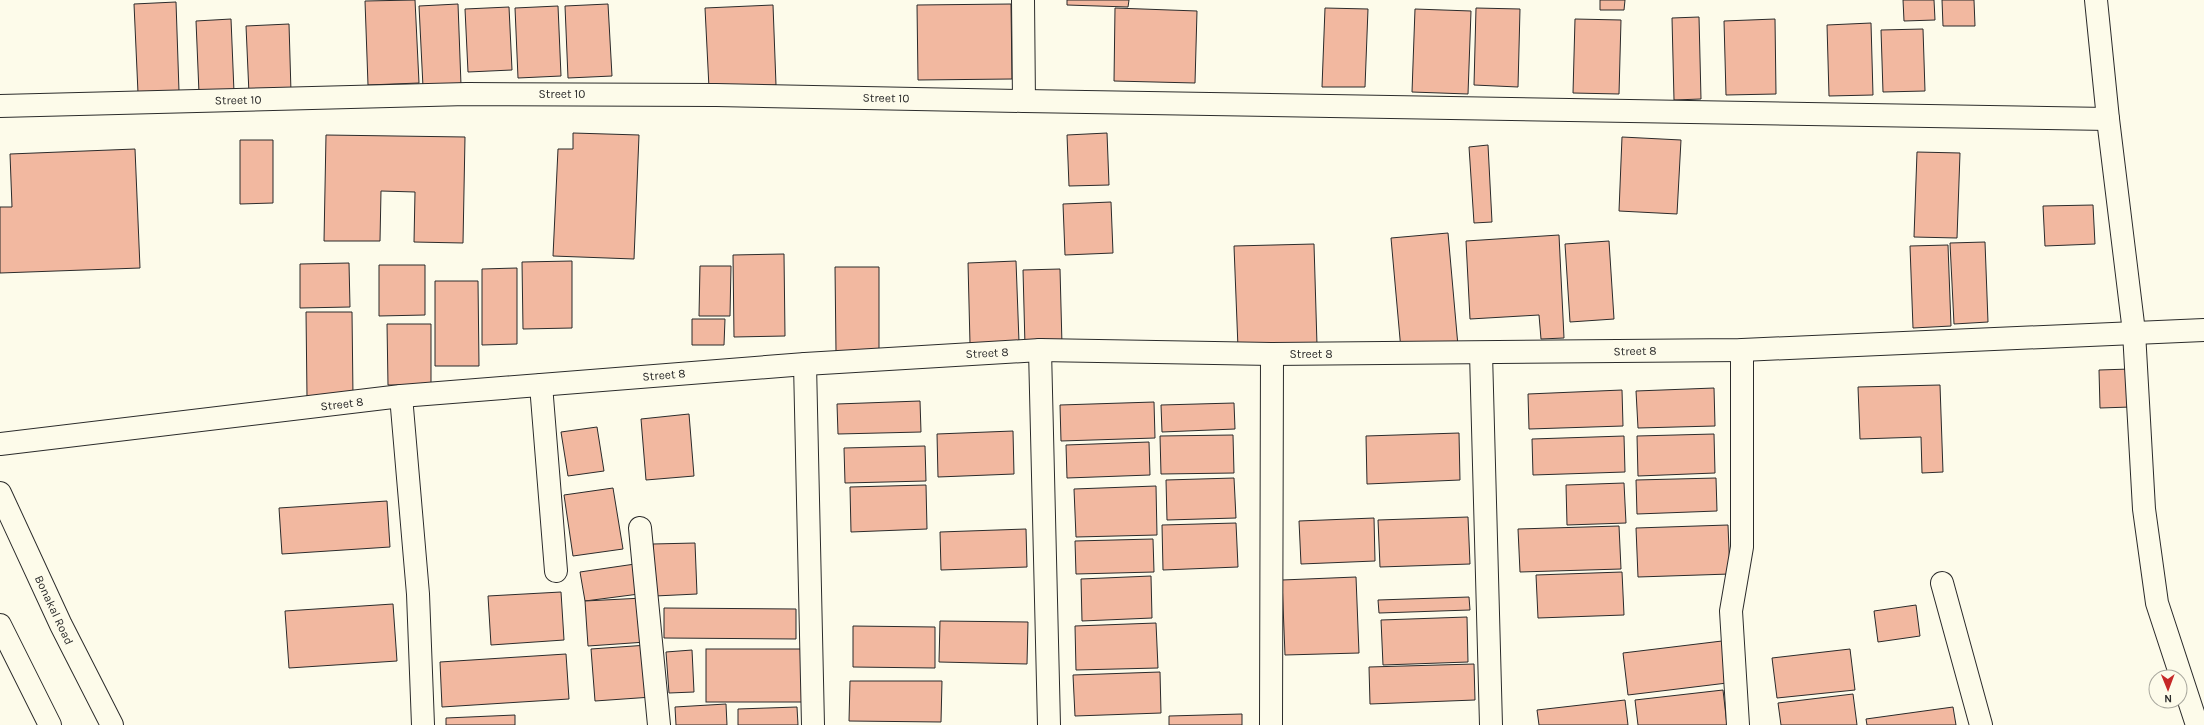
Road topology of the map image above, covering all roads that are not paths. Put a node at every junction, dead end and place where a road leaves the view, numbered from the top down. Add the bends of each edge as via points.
1 (1023, 0) edge
2 (2096, 0) edge
3 (1024, 101) junction
4 (0, 106) edge
5 (2108, 119) junction
6 (2204, 330) edge
7 (2134, 332) junction
8 (1040, 350) junction
9 (1742, 350) junction
10 (1481, 353) junction
11 (1272, 354) junction
12 (805, 364) junction
13 (541, 385) junction
14 (401, 396) junction
15 (0, 444) edge
16 (0, 493) edge
17 (640, 528) dead end
18 (556, 571) dead end
19 (1942, 583) dead end
20 (0, 625) edge
21 (50, 725) edge
22 (112, 725) edge
23 (423, 725) edge
24 (659, 725) edge
25 (813, 725) edge
26 (1048, 725) edge
27 (1271, 725) edge
28 (1491, 725) edge
29 (1738, 725) edge
30 (1981, 725) edge
31 (2197, 725) edge

1 - 3 street
2 - 5 street
3 - 4 street, Street 10 via 716,95 467,94
3 - 5 street, Street 10
5 - 7 street
6 - 7 street, Street 8
7 - 9 street, Street 8
7 - 31 street via 2144,509 2157,602
8 - 11 street, Street 8
8 - 12 street, Street 8
8 - 26 street
9 - 10 street, Street 8
9 - 29 street via 1742,547 1731,610
10 - 11 street, Street 8
10 - 28 street
11 - 27 street
12 - 13 street, Street 8
12 - 25 street
13 - 14 street, Street 8
13 - 18 street
14 - 15 street, Street 8
14 - 23 street via 418,594
16 - 22 street, Bonakal Road via 61,625
17 - 24 street
19 - 30 street
20 - 21 street

